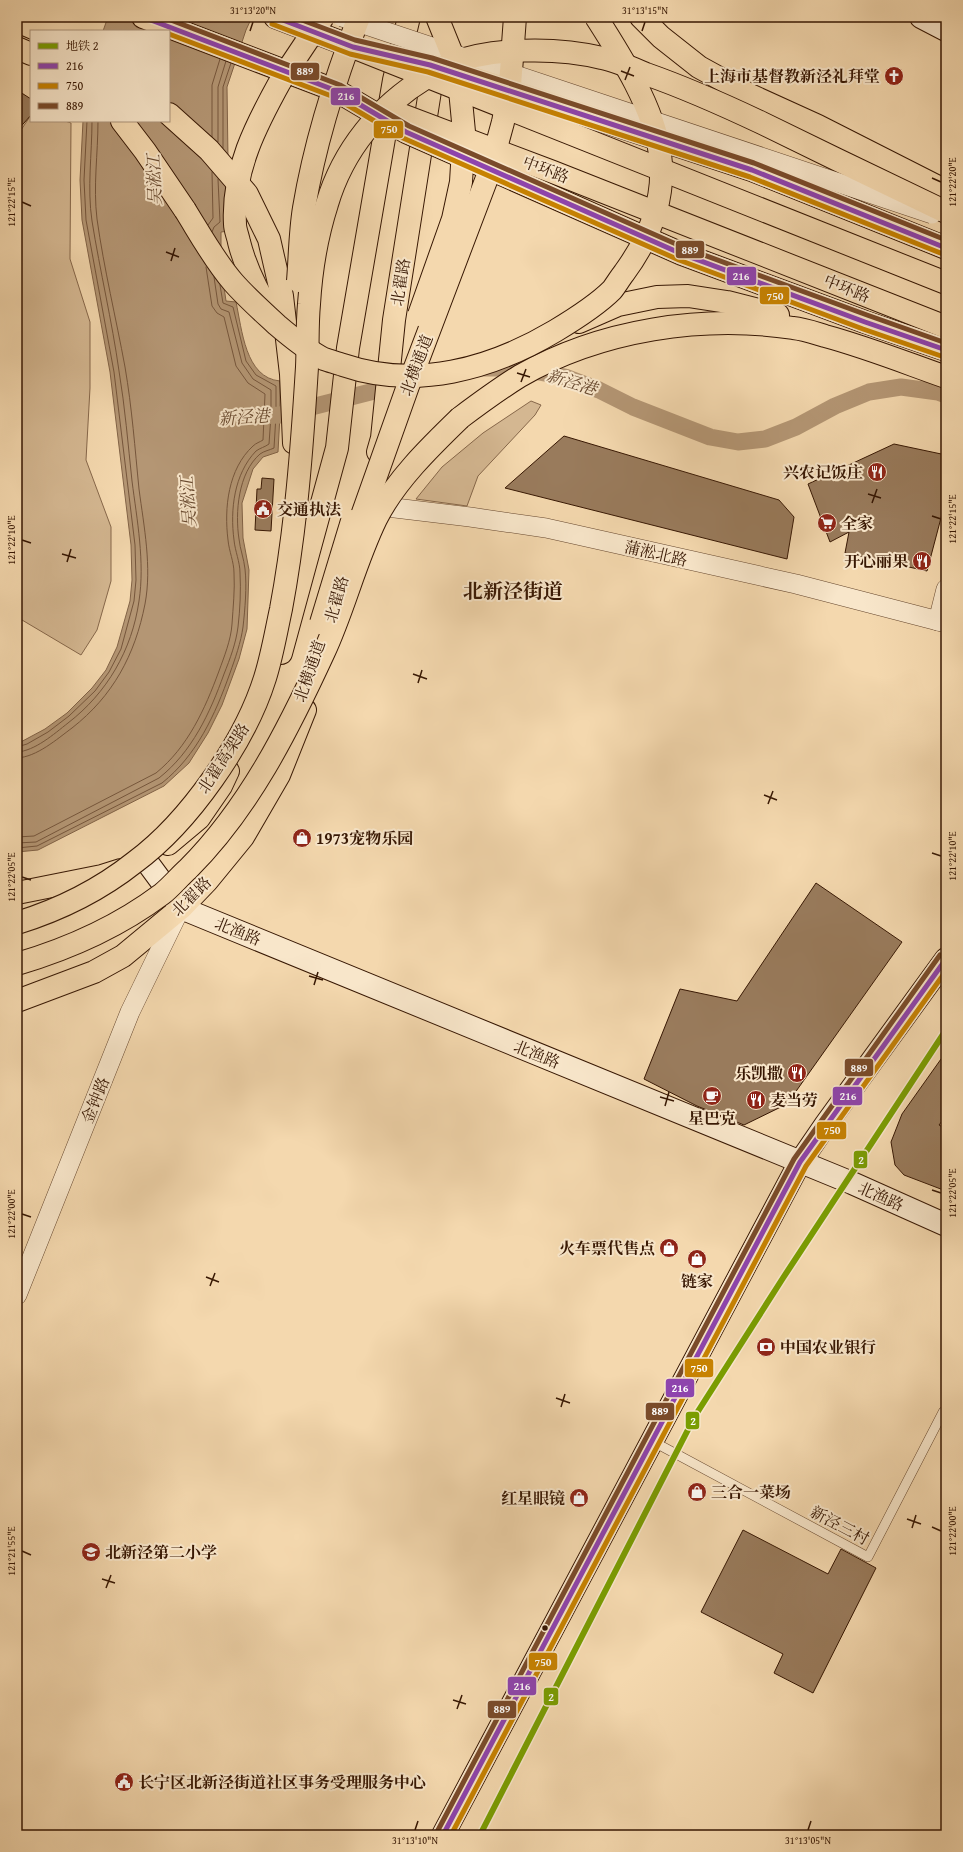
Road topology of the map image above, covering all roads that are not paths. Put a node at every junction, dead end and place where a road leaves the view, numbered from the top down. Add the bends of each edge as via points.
1 (27, 17) edge
2 (143, 17) edge
3 (275, 17) edge
4 (323, 17) edge
5 (342, 17) edge
6 (358, 17) edge
7 (409, 17) edge
8 (437, 17) edge
9 (447, 17) edge
10 (515, 17) edge
11 (596, 17) edge
12 (640, 17) edge
13 (921, 17) edge
14 (17, 21) edge
15 (38, 30) edge
16 (946, 30) edge
17 (17, 43) edge
18 (353, 47) junction
19 (17, 48) edge
20 (30, 54) edge
21 (337, 91) junction
22 (170, 115) edge
23 (123, 122) edge
24 (946, 191) edge
25 (946, 212) edge
26 (946, 219) edge
27 (946, 248) edge
28 (946, 283) edge
29 (279, 326) junction
30 (946, 327) edge
31 (536, 342) junction
32 (848, 342) junction
33 (946, 350) edge
34 (946, 377) edge
35 (297, 502) junction
36 (363, 505) junction
37 (946, 589) edge
38 (942, 622) edge
39 (296, 709) junction
40 (147, 862) junction
41 (17, 892) edge
42 (181, 908) junction
43 (17, 923) edge
44 (946, 959) edge
45 (17, 964) edge
46 (17, 1001) edge
47 (800, 1162) junction
48 (946, 1225) edge
49 (17, 1294) edge
50 (946, 1410) edge
51 (652, 1441) junction
52 (443, 1835) edge

1 - 17 main road
2 - 21 main road, 中环路, bridge
3 - 18 main road, bridge
4 - 29 main road, bridge via 260,118 246,152 236,188 235,225 244,259 257,291
5 - 26 street, bridge
6 - 35 main road, bridge via 317,144 304,209 297,292
7 - 40 main road via 394,80 348,348 337,448 271,690 221,786 198,818
8 - 39 main road, bridge via 458,69 464,132 461,182 453,219 390,395
9 - 36 main road, 北翟路 via 430,91 394,320 382,438
10 - 39 main road, 北横通道, bridge via 509,92 504,122 490,170 405,393
11 - 31 main road, bridge via 621,57 654,127 660,154 660,190 652,224 638,254 612,289 575,319
12 - 24 main road via 699,66 750,95 818,126
13 - 16 main road
14 - 15 main road, bridge
18 - 27 main road, bridge via 430,64 752,170
18 - 28 main road, bridge
19 - 20 main road
21 - 30 main road, 中环路, bridge via 553,172
21 - 33 main road, bridge via 406,132 682,254
22 - 35 main road, bridge via 209,150 247,194 269,239 282,296 291,374
23 - 29 main road, bridge via 232,281
25 - 35 main road, bridge via 716,101 605,58 568,52 531,51 488,54 446,66 407,90 371,122 346,157 327,201 317,244 309,302
29 - 31 main road, bridge via 324,358 357,370 389,376 418,377 459,371 490,362
31 - 32 main road, bridge via 618,305 657,297 688,296 772,313
32 - 34 main road
32 - 39 main road, bridge via 794,328 749,323 686,325 639,332 560,357 488,396 460,418 411,469 377,518 324,651
35 - 43 main road, 北翟高架路, bridge via 289,568 265,679 234,748 213,779 172,828 137,861 88,894
36 - 38 street, 蒲淞北路 via 546,528 796,584
36 - 42 main road, 北翟路 via 305,713 279,776 243,837
37 - 38 street
39 - 45 main road, bridge via 269,762 238,810 204,853 163,894 100,933
40 - 41 main road via 102,876
40 - 42 main road
42 - 46 main road, 北翟路 via 123,956 94,972
42 - 47 main road, 北渔路
42 - 49 street, 金钟路 via 130,1012
44 - 47 main road
47 - 48 main road, 北渔路
47 - 51 main road
50 - 51 lane, 新泾三村 via 868,1557
51 - 52 main road

